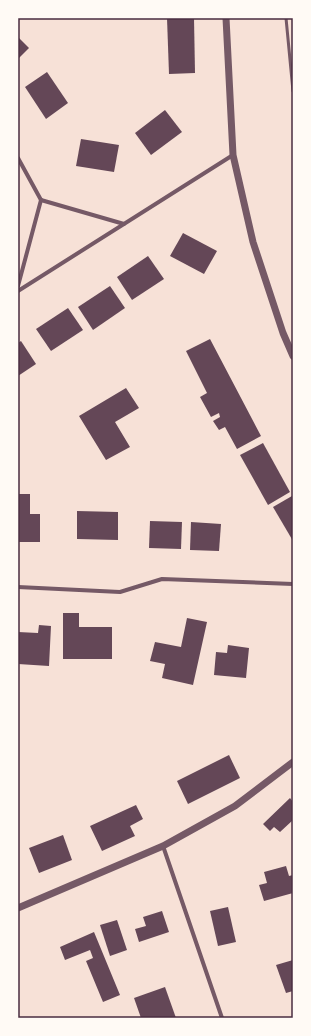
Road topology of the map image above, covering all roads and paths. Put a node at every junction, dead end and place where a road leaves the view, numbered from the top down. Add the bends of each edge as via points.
1 (226, 18) edge
2 (286, 18) edge
3 (293, 91) edge
4 (233, 155) junction
5 (18, 158) edge
6 (41, 200) junction
7 (124, 224) junction
8 (18, 286) edge
9 (18, 291) edge
10 (293, 356) edge
11 (293, 584) edge
12 (18, 588) edge
13 (293, 762) edge
14 (163, 846) junction
15 (18, 908) edge
16 (222, 1018) edge

1 - 4 street
2 - 3 lane
4 - 7 street
4 - 10 street via 253,242
5 - 6 street
6 - 7 street
6 - 8 street
7 - 9 street
11 - 12 street via 162,579 120,592
13 - 14 street via 235,806
14 - 15 street
14 - 16 street

